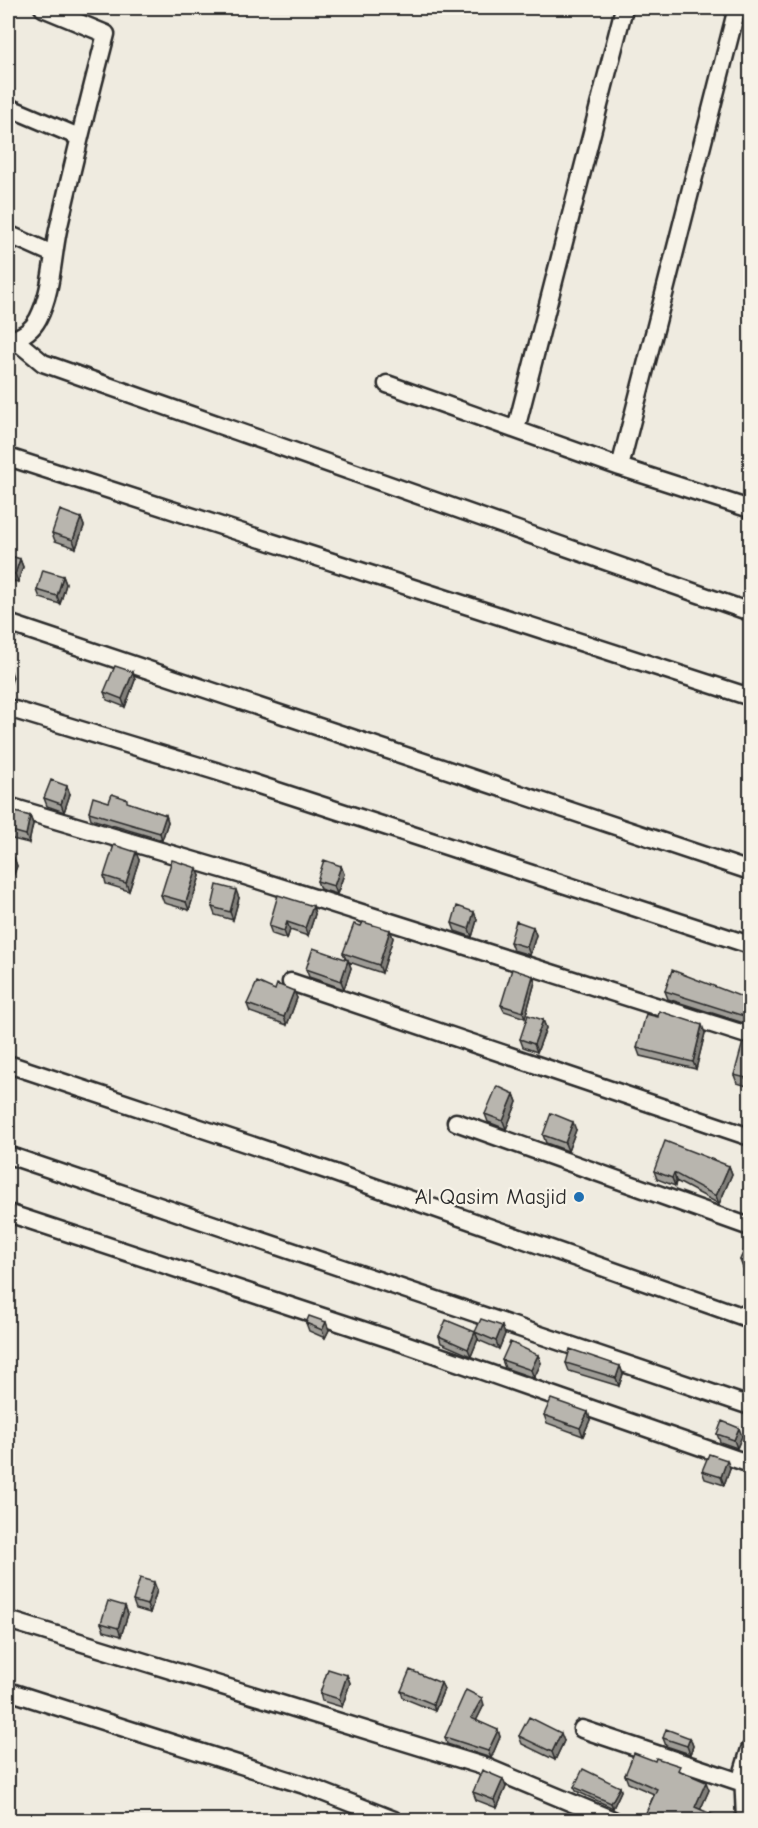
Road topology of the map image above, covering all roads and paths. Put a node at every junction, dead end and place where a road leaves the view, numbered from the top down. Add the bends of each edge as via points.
1 (44, 8) edge
2 (624, 8) edge
3 (736, 8) edge
4 (8, 107) edge
5 (80, 136) junction
6 (8, 234) edge
7 (53, 254) junction
8 (11, 338) edge
9 (387, 384) dead end
10 (516, 429) junction
11 (8, 457) edge
12 (620, 467) junction
13 (750, 509) edge
14 (750, 612) edge
15 (8, 623) edge
16 (750, 697) edge
17 (8, 708) edge
18 (8, 806) edge
19 (750, 871) edge
20 (750, 945) edge
21 (291, 982) dead end
22 (750, 1036) edge
23 (8, 1064) edge
24 (456, 1122) dead end
25 (750, 1137) edge
26 (8, 1155) edge
27 (8, 1213) edge
28 (750, 1227) edge
29 (750, 1319) edge
30 (750, 1406) edge
31 (750, 1464) edge
32 (8, 1620) edge
33 (8, 1691) edge
34 (582, 1729) dead end
35 (750, 1749) edge
36 (746, 1777) edge
37 (394, 1821) edge
38 (613, 1821) edge
39 (745, 1821) edge

1 - 5 street via 106,34
2 - 10 street
3 - 12 street
4 - 5 street
5 - 7 street
6 - 7 street
7 - 8 street via 48,290 38,319 27,333
8 - 14 street via 43,363
9 - 10 street
10 - 12 street
11 - 16 street
12 - 13 street
15 - 19 street
17 - 20 street via 219,771
18 - 22 street via 239,874
21 - 25 street
23 - 29 street via 318,1167
24 - 28 street
26 - 30 street
27 - 31 street via 408,1345
32 - 38 street via 486,1767
33 - 37 street via 307,1786
34 - 36 street
35 - 36 street
36 - 39 street

